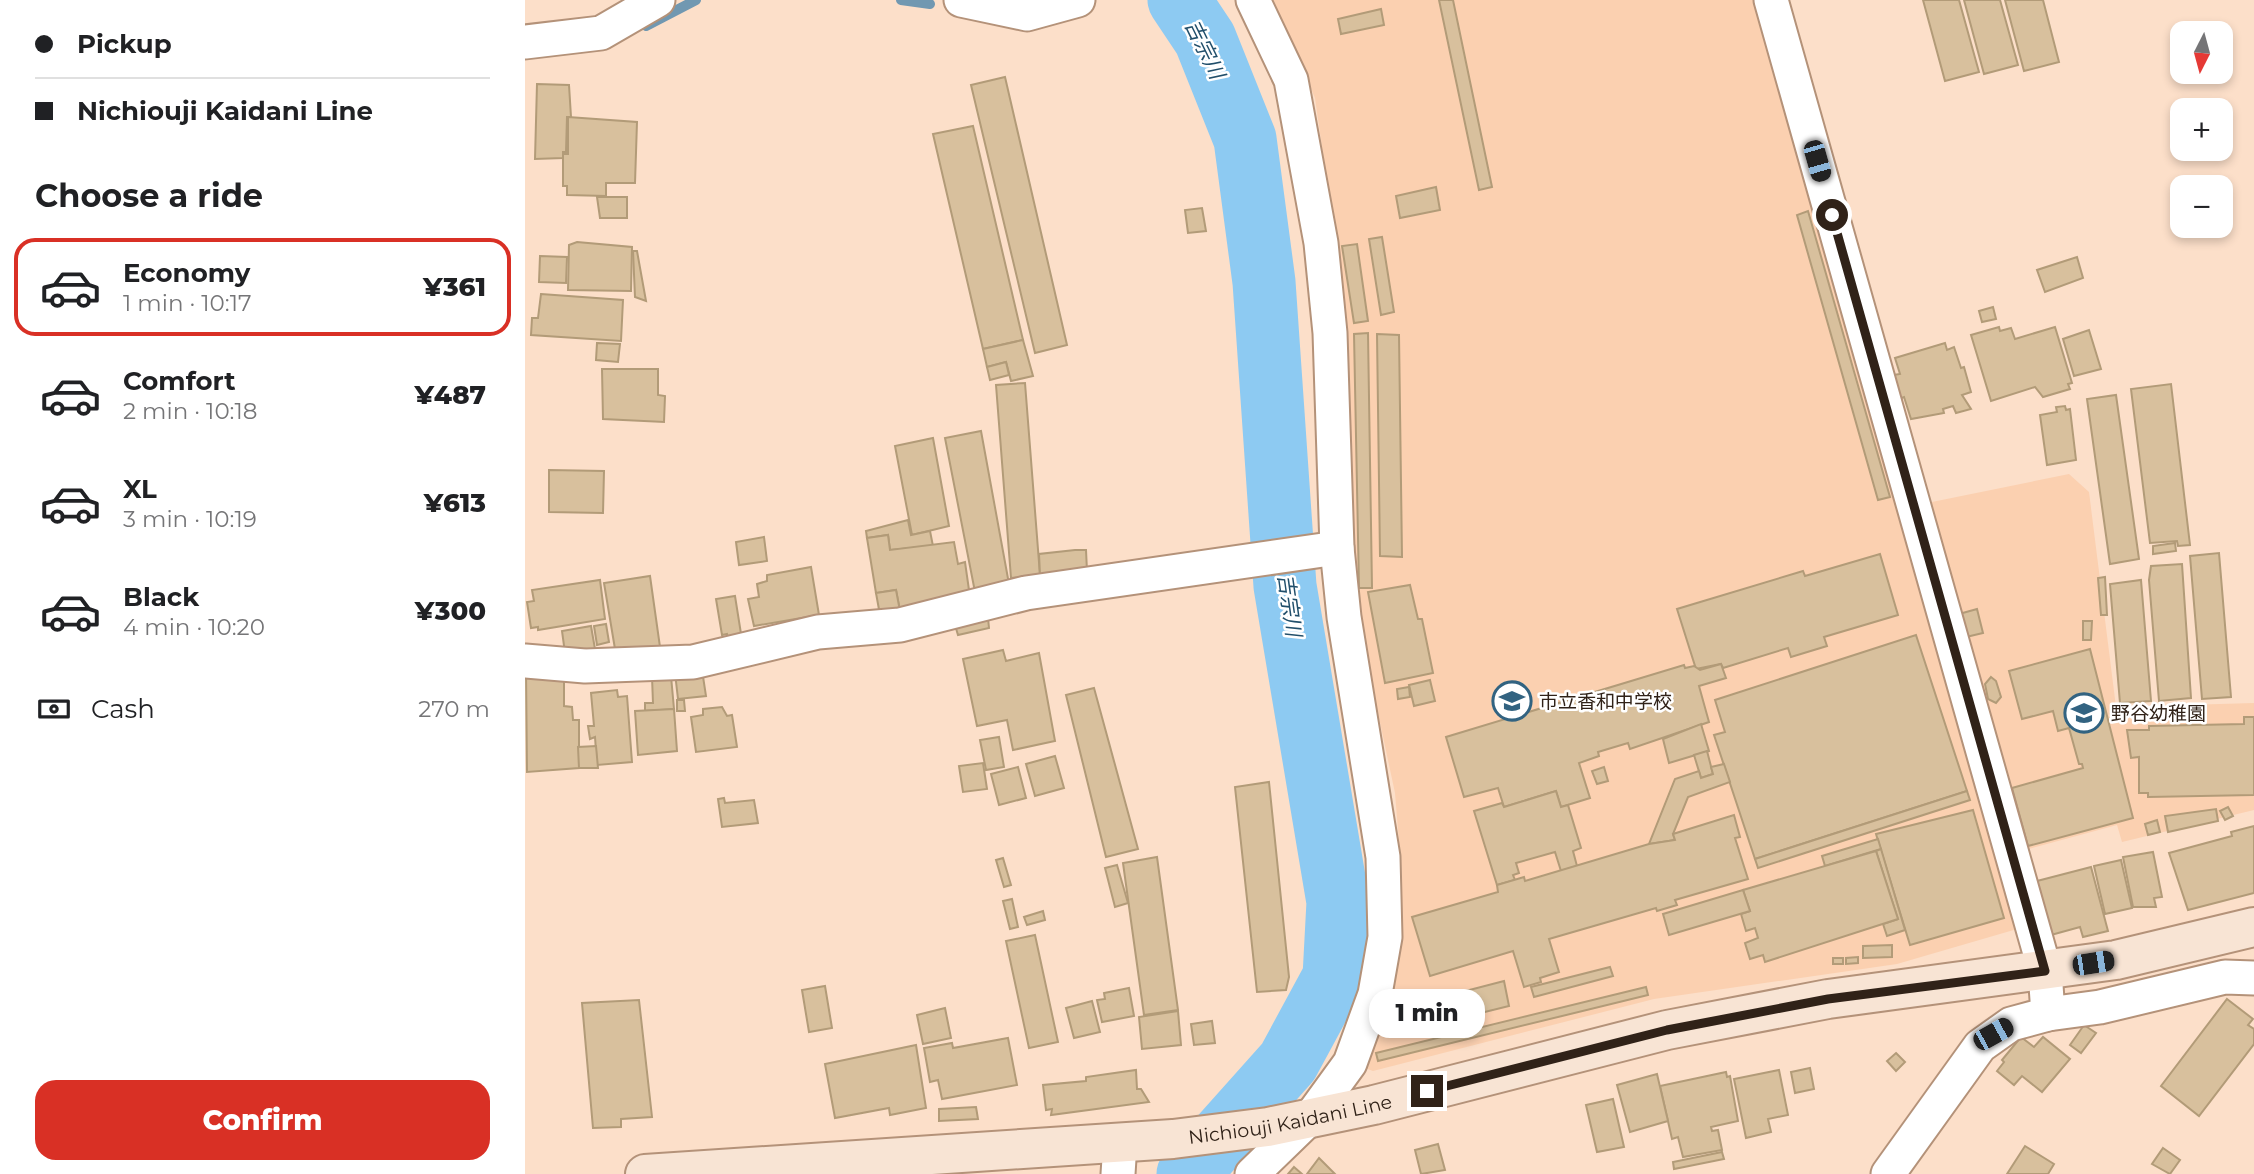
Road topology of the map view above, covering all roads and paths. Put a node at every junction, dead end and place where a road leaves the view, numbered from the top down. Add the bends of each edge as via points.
1 (658, 0) edge
2 (961, 0) edge
3 (1078, 0) edge
4 (1253, 0) edge
5 (1771, 0) edge
6 (525, 42) edge
7 (1329, 549) junction
8 (525, 661) edge
9 (2254, 927) edge
10 (2045, 971) junction
11 (2254, 978) edge
12 (2048, 1014) junction
13 (1310, 1118) junction
14 (1119, 1158) edge
15 (645, 1174) edge
16 (1252, 1174) edge
17 (1888, 1174) edge

1 - 6 street via 601,33
2 - 3 street via 1027,14
4 - 7 street via 1291,80 1321,243 1330,333
5 - 10 street
7 - 8 street via 1026,593 900,625 818,632 693,662 585,666
7 - 13 street via 1383,857 1385,937 1364,1029 1349,1063
9 - 10 main road, Nichiouji Kaidani Line via 2116,960
10 - 12 street
10 - 13 main road, Nichiouji Kaidani Line via 1828,999 1667,1030
11 - 12 street via 2225,977 2100,1007
12 - 17 street via 2011,1024 1980,1046
13 - 14 main road, Nichiouji Kaidani Line via 1173,1139
13 - 16 street
14 - 15 main road, Nichiouji Kaidani Line

